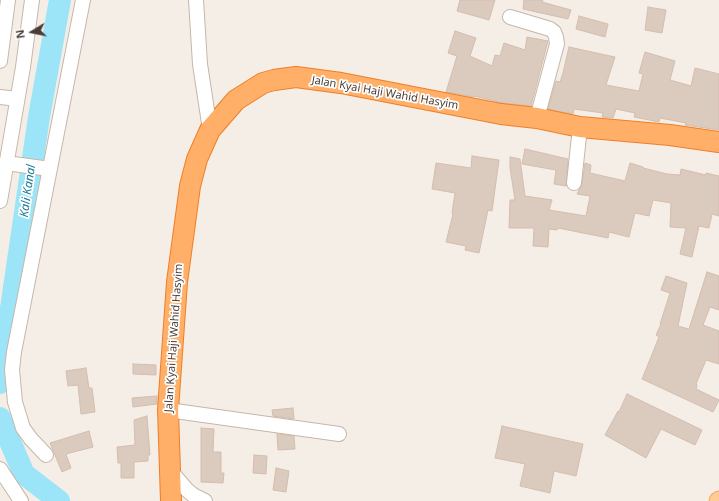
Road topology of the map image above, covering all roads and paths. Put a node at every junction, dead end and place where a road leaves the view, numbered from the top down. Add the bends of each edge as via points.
1 (8, 0) edge
2 (32, 0) edge
3 (83, 0) edge
4 (196, 0) edge
5 (510, 17) dead end
6 (0, 61) edge
7 (0, 97) edge
8 (17, 99) junction
9 (537, 118) junction
10 (580, 127) junction
11 (210, 130) junction
12 (719, 142) edge
13 (7, 163) junction
14 (49, 169) junction
15 (574, 183) dead end
16 (0, 201) edge
17 (168, 410) junction
18 (339, 434) dead end
19 (46, 455) dead end
20 (0, 469) edge
21 (170, 485) edge
22 (21, 501) edge
23 (205, 501) edge

1 - 6 street
2 - 8 street
3 - 14 street
4 - 11 street via 200,64
5 - 9 street via 550,29 556,37 557,44
7 - 8 street
8 - 13 street
9 - 10 highway, Jalan Kyai Haji Wahid Hasyim
9 - 11 highway, Jalan Kyai Haji Wahid Hasyim via 501,114 341,83 296,77 263,84 236,100
10 - 12 highway, Jalan Kyai Haji Wahid Hasyim
10 - 15 street
11 - 17 highway, Jalan Kyai Haji Wahid Hasyim via 196,159 184,219
13 - 14 street
13 - 16 street
14 - 19 street via 12,370 15,402 23,428
17 - 18 street
17 - 21 highway, Jalan Kyai Haji Wahid Hasyim
20 - 22 street
21 - 23 street via 187,490

